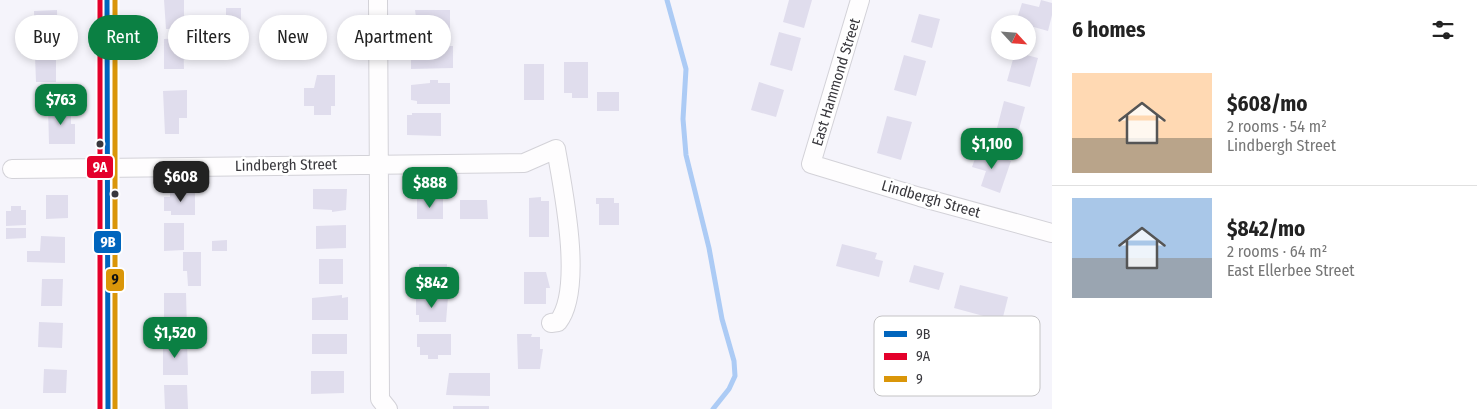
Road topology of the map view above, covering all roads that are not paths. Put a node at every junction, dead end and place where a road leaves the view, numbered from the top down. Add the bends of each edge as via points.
1 (107, 0) edge
2 (378, 0) edge
3 (860, 0) edge
4 (379, 163) junction
5 (811, 164) joint
6 (107, 166) junction
7 (12, 169) dead end
8 (1052, 233) edge
9 (550, 322) dead end
10 (108, 409) edge
11 (388, 409) edge

1 - 6 street
2 - 4 street
3 - 5 street, East Hammond Street
4 - 6 street, Lindbergh Street
4 - 9 street, Lindbergh Street via 524,163 556,149 571,260 568,297 562,316 558,322
4 - 11 street via 380,399
5 - 8 street, Lindbergh Street
6 - 7 street, Lindbergh Street
6 - 10 street

